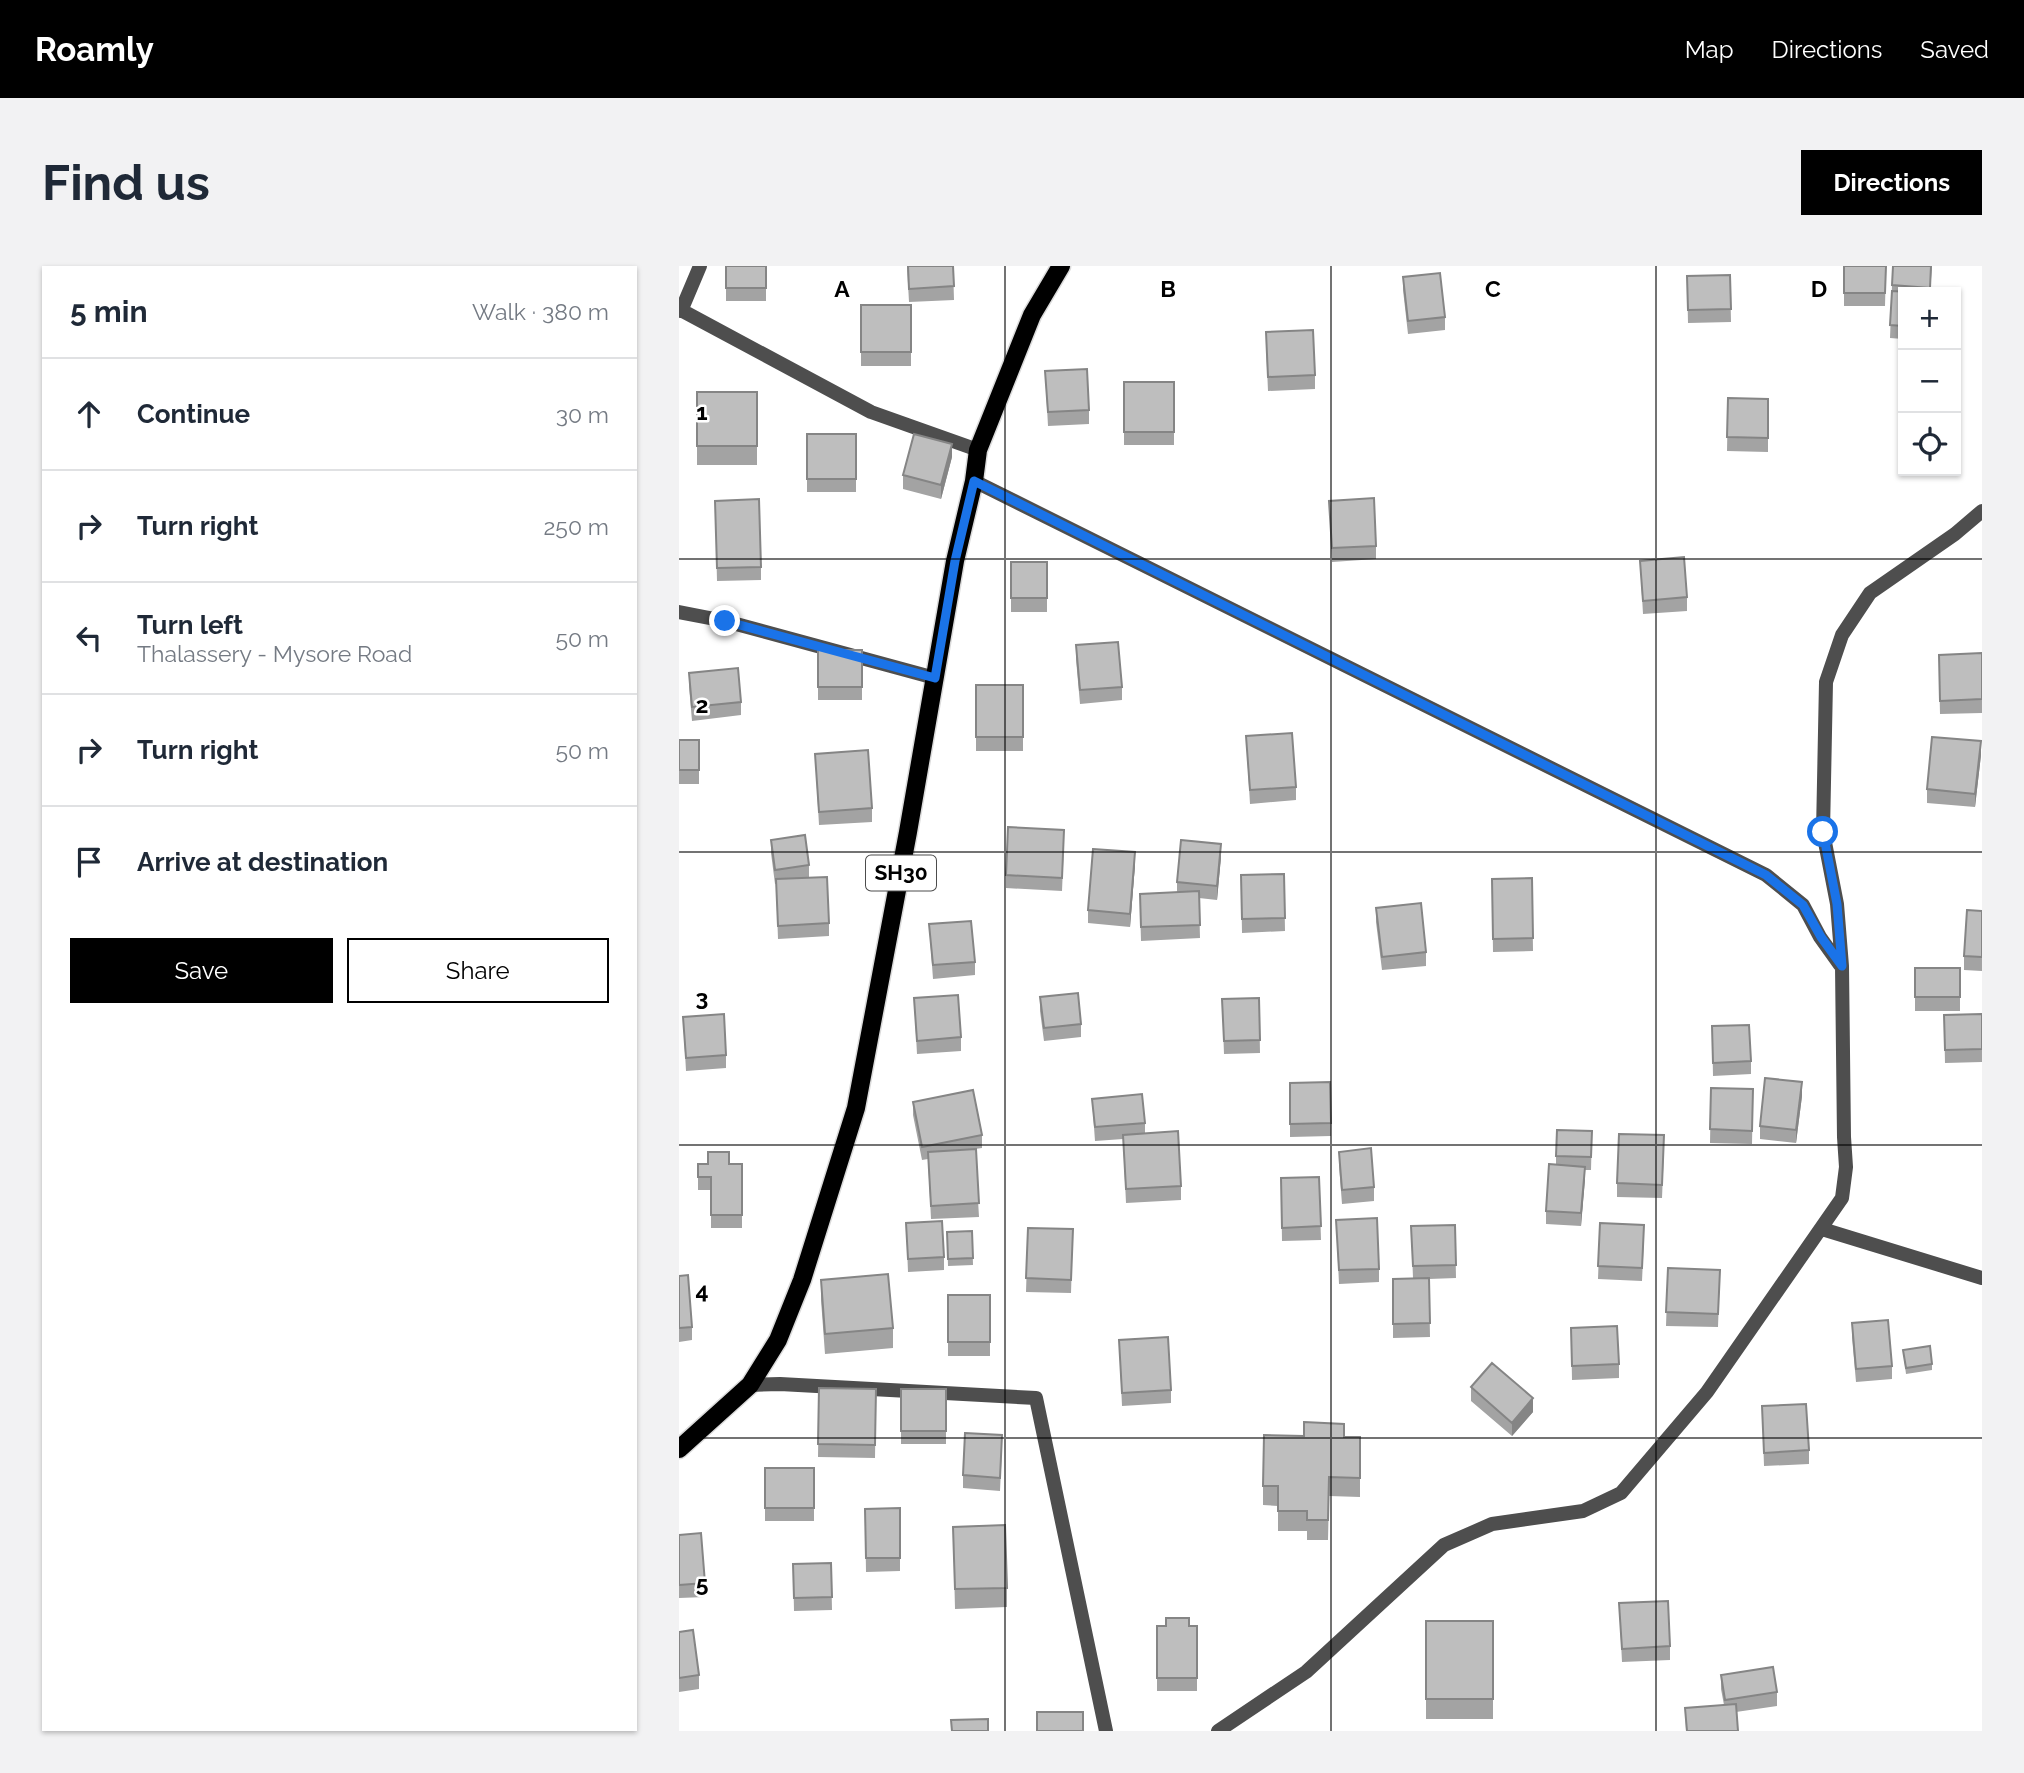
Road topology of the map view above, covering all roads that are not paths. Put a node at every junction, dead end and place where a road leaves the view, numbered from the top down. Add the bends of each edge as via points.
1 (700, 266) edge
2 (1061, 266) edge
3 (680, 310) edge
4 (978, 450) junction
5 (974, 481) junction
6 (1982, 511) edge
7 (679, 612) edge
8 (935, 678) junction
9 (1842, 966) junction
10 (1822, 1229) junction
11 (1982, 1278) edge
12 (750, 1385) junction
13 (679, 1449) edge
14 (1106, 1731) edge
15 (1218, 1731) edge

1 - 3 street
2 - 4 main road, SH30 via 1032,315
3 - 4 street via 871,412
4 - 5 main road, SH30
5 - 8 main road, SH30
5 - 9 street via 1766,875 1803,905
6 - 9 street via 1870,593 1842,635 1826,682 1823,832 1837,904
7 - 8 street
8 - 12 main road, SH30 via 856,1108 802,1280 778,1339
9 - 10 street via 1846,1167 1842,1198
10 - 11 street
10 - 15 street via 1707,1392 1621,1493 1583,1511 1492,1524 1444,1545 1307,1672
12 - 13 main road, SH30
12 - 14 street via 1036,1398

